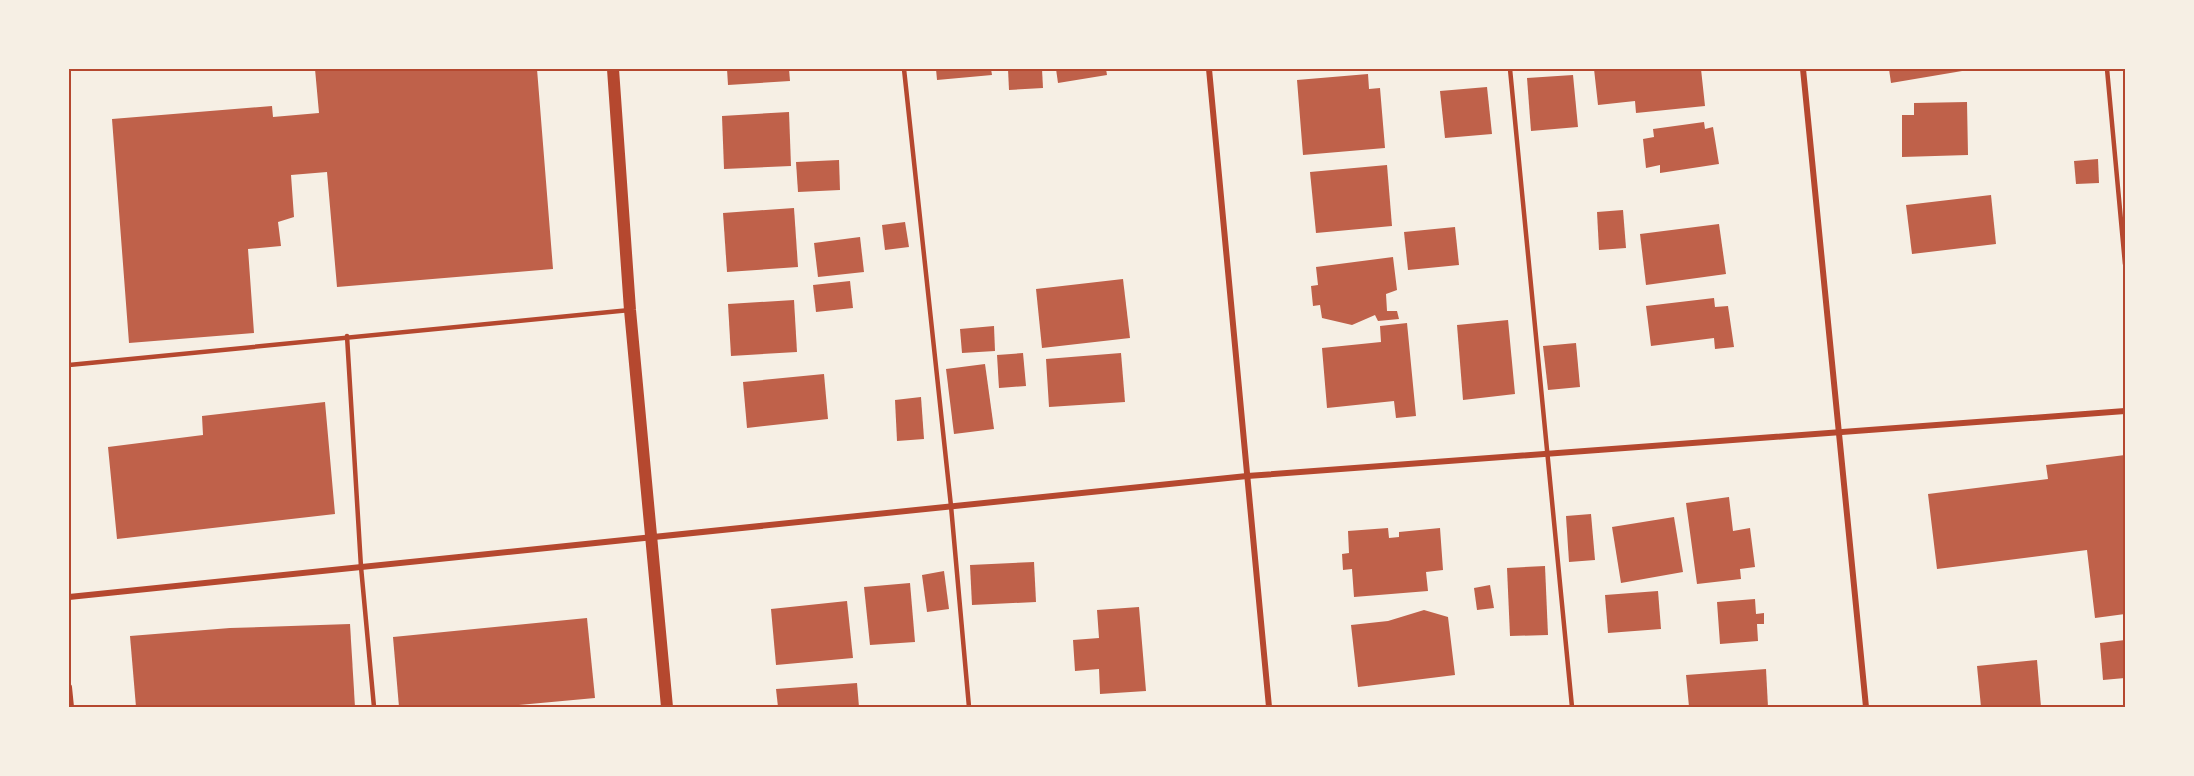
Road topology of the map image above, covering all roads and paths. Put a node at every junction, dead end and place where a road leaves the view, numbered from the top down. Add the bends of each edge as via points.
1 (613, 69) edge
2 (904, 69) edge
3 (1209, 69) edge
4 (1510, 69) edge
5 (1803, 69) edge
6 (2107, 69) edge
7 (2125, 264) edge
8 (630, 309) junction
9 (347, 336) junction
10 (69, 365) edge
11 (2125, 411) edge
12 (1839, 432) junction
13 (1547, 453) junction
14 (1248, 476) junction
15 (951, 506) junction
16 (651, 537) junction
17 (361, 567) junction
18 (69, 597) edge
19 (69, 687) edge
20 (71, 707) edge
21 (374, 707) edge
22 (667, 707) edge
23 (969, 707) edge
24 (1269, 707) edge
25 (1572, 707) edge
26 (1866, 707) edge

1 - 8 main road
2 - 15 lane
3 - 14 street
4 - 13 lane
5 - 12 street
6 - 7 lane
8 - 9 lane
8 - 16 main road
9 - 10 lane
9 - 17 lane
11 - 12 street
12 - 13 street
12 - 26 street
13 - 14 street
13 - 25 lane
14 - 15 street
14 - 24 street
15 - 16 street
15 - 23 lane
16 - 17 street
16 - 22 main road
17 - 18 street
17 - 21 lane
19 - 20 street

